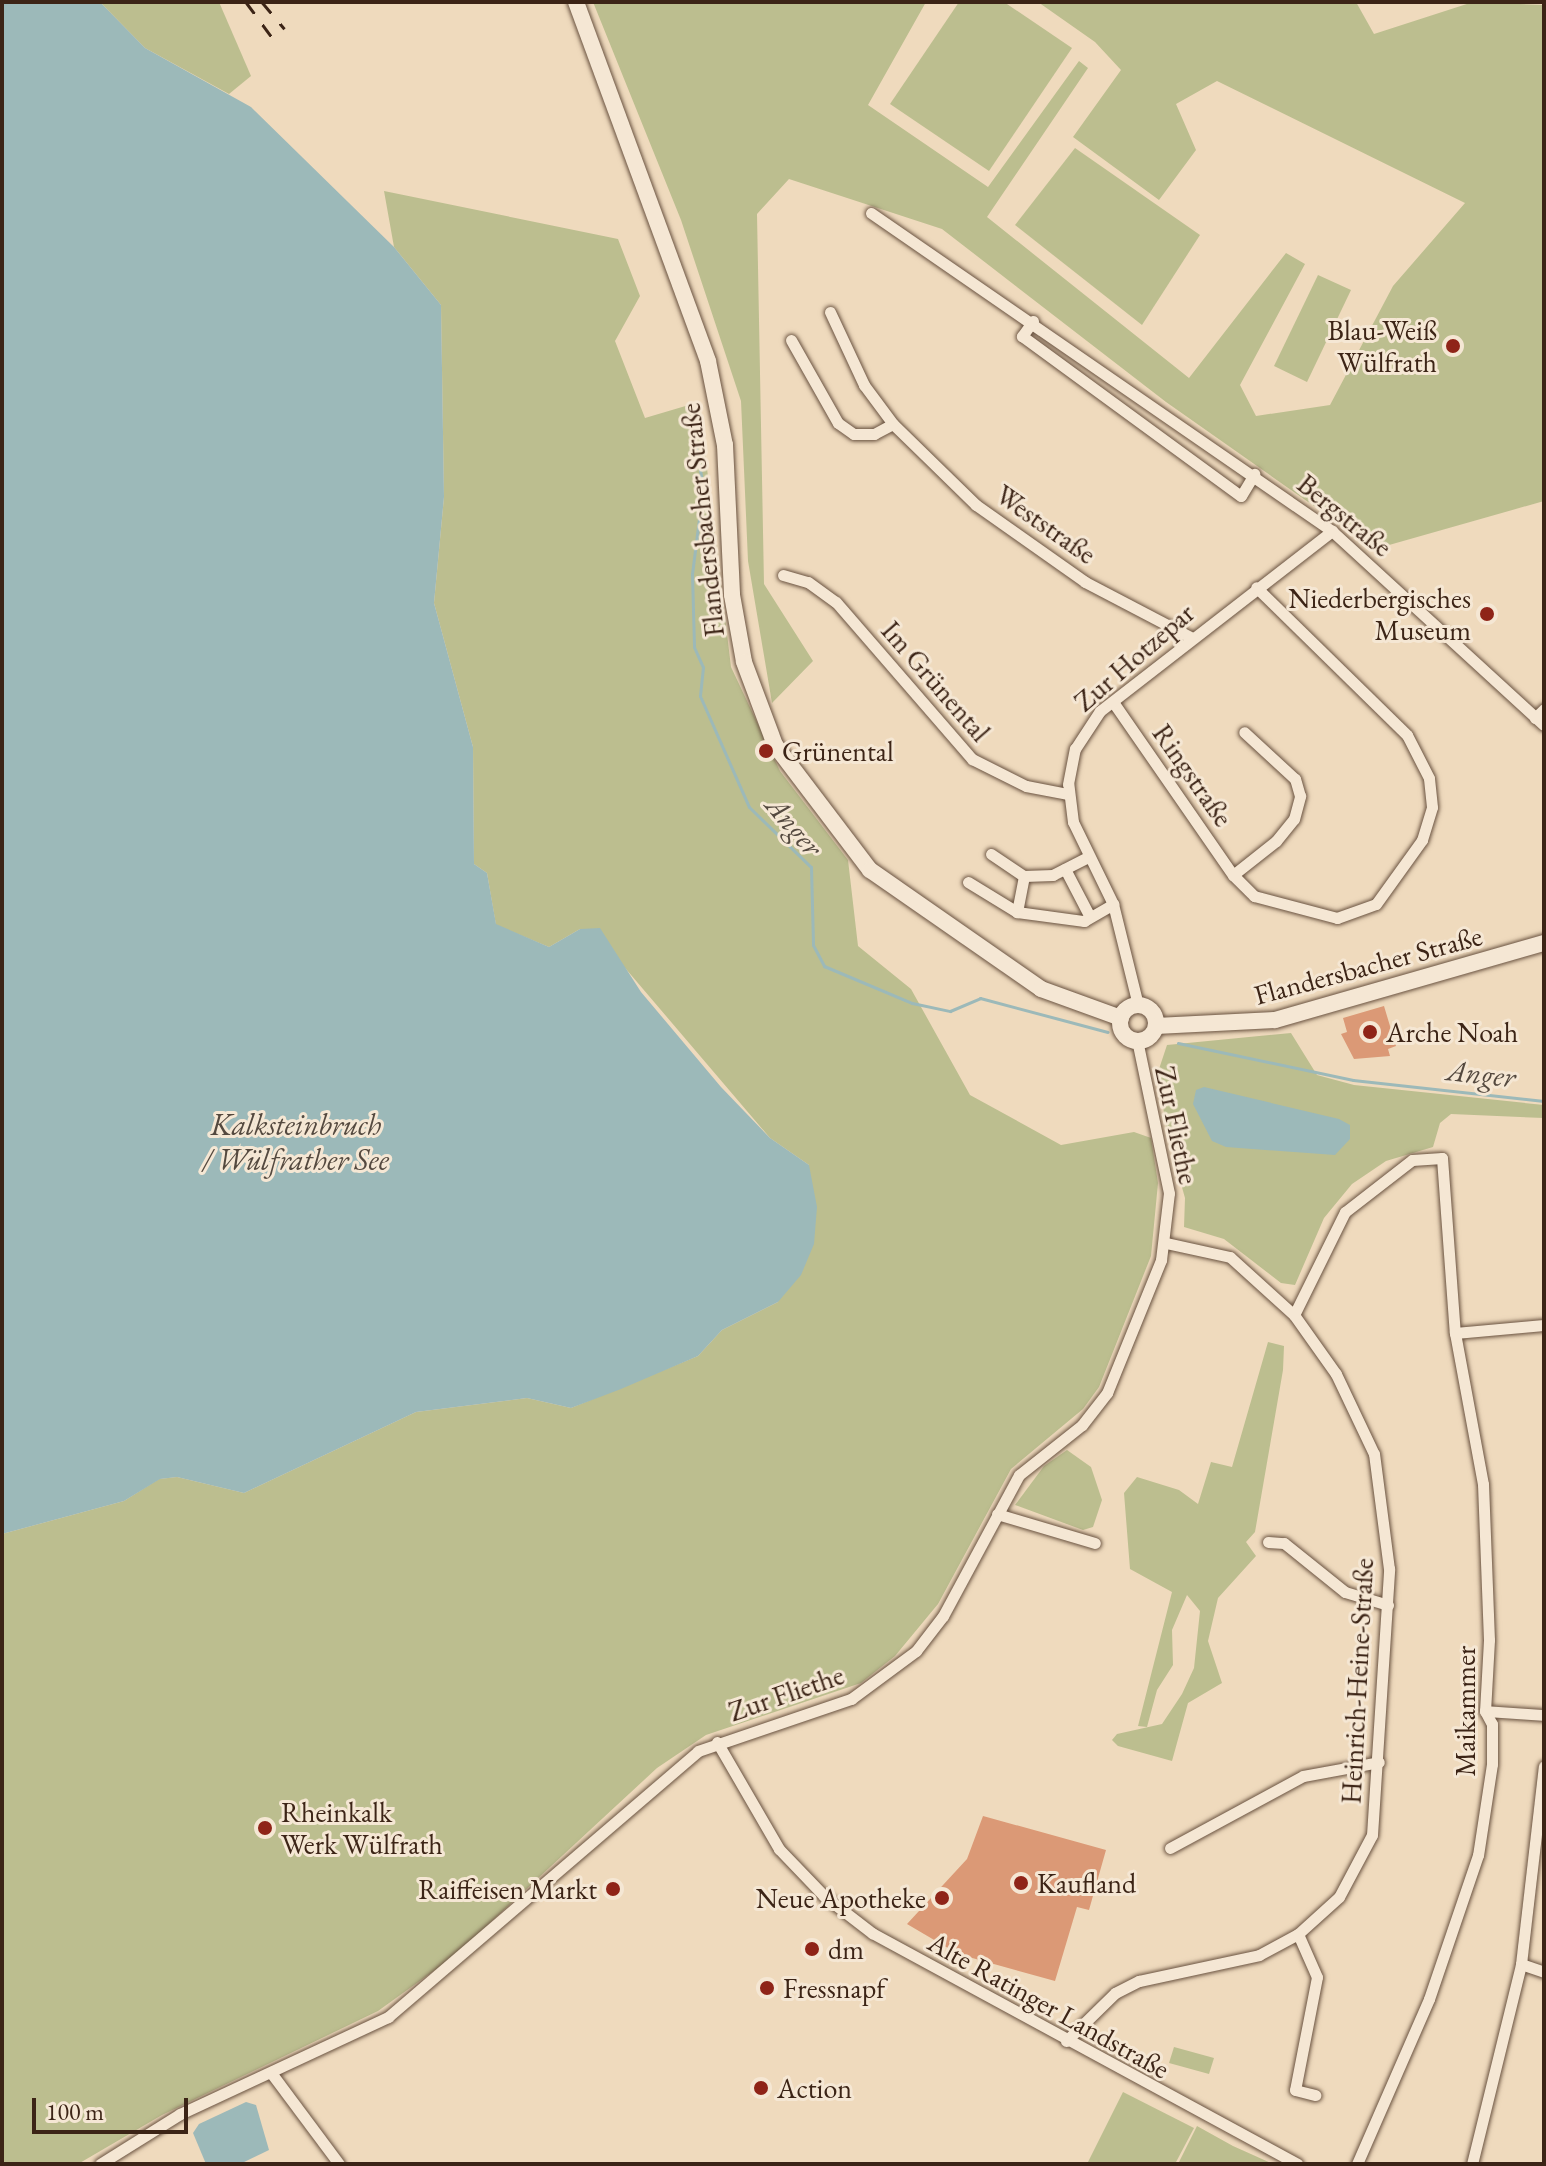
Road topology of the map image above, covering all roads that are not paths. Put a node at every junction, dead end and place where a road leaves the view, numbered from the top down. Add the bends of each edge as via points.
1 (576, 2) edge
2 (871, 213) dead end
3 (830, 312) dead end
4 (1033, 321) junction
5 (791, 340) dead end
6 (893, 424) junction
7 (1254, 474) junction
8 (1332, 531) junction
9 (783, 575) dead end
10 (1256, 587) junction
11 (1190, 637) junction
12 (1113, 702) junction
13 (1544, 709) edge
14 (1540, 722) edge
15 (1244, 732) dead end
16 (1068, 794) junction
17 (991, 854) dead end
18 (1088, 857) junction
19 (1065, 869) junction
20 (1233, 875) junction
21 (1024, 876) junction
22 (968, 882) dead end
23 (1113, 904) junction
24 (1017, 912) junction
25 (1090, 917) junction
26 (1544, 943) edge
27 (1138, 1005) junction
28 (1121, 1018) junction
29 (1156, 1026) junction
30 (1137, 1040) junction
31 (1166, 1243) junction
32 (1294, 1315) junction
33 (1544, 1325) edge
34 (1455, 1333) junction
35 (997, 1514) junction
36 (1268, 1542) dead end
37 (1095, 1543) dead end
38 (1388, 1605) junction
39 (1485, 1711) junction
40 (1544, 1715) edge
41 (717, 1742) junction
42 (1379, 1762) junction
43 (1544, 1766) edge
44 (1170, 1848) dead end
45 (1298, 1934) junction
46 (1521, 1964) junction
47 (1544, 1972) edge
48 (1066, 2041) junction
49 (272, 2074) junction
50 (1315, 2095) dead end
51 (1359, 2161) edge
52 (100, 2164) edge
53 (339, 2164) edge
54 (1297, 2164) edge
55 (1472, 2164) edge

1 - 28 street, Flandersbacher Straße via 708,361 725,445 732,595 744,662 775,745 870,870 1041,989
2 - 4 street, Bergstraße
3 - 6 street, Weststraße via 864,385
4 - 7 street, Bergstraße
4 - 7 street, Bergstraße via 1022,336 1241,496
5 - 6 street via 838,423 854,434 874,434
6 - 11 street, Weststraße via 988,514 1085,582
7 - 8 street, Bergstraße
8 - 10 street, Zur Hotzepar
8 - 14 street, Bergstraße
9 - 16 street, Im Grünental via 808,582 836,602 972,759 1026,786
10 - 11 street, Zur Hotzepar
10 - 20 street, Ringstraße via 1407,735 1429,778 1432,807 1422,840 1393,887 1376,904 1337,918 1254,896
11 - 12 street, Zur Hotzepar
12 - 16 street, Zur Hotzepar via 1080,738
12 - 20 street, Ringstraße
13 - 14 street
15 - 20 street via 1285,768 1300,796 1294,819 1276,841
16 - 18 street, Zur Hotzepar
17 - 21 street
18 - 19 street
18 - 23 street, Zur Hotzepar
19 - 21 street
19 - 25 street
21 - 24 street
22 - 24 street
23 - 25 street
23 - 27 street, Zur Hotzepar
24 - 25 street via 1056,921
26 - 29 street, Flandersbacher Straße via 1275,1020
27 - 28 street
27 - 29 street via 1152,1011
28 - 30 street via 1124,1034
29 - 30 street
30 - 31 street, Zur Fliethe via 1167,1177
31 - 32 street, Heinrich-Heine-Straße via 1230,1257
31 - 35 street, Zur Fliethe via 1107,1393 1082,1425 1030,1462
32 - 34 street, Maikammer via 1330,1238 1361,1195 1423,1156 1442,1158 1448,1178
32 - 38 street, Heinrich-Heine-Straße via 1343,1386 1374,1454 1386,1514
33 - 34 street
34 - 39 street, Maikammer via 1483,1484 1489,1640
35 - 37 street
35 - 41 street, Zur Fliethe via 943,1616 900,1666 834,1707
36 - 38 street via 1284,1543 1345,1592
38 - 42 street, Heinrich-Heine-Straße
39 - 40 street
39 - 51 street, Maikammer via 1492,1724 1492,1764 1478,1855 1429,1999
41 - 48 street, Alte Ratinger Landstraße via 779,1849 824,1896 894,1947
41 - 49 street, Zur Fliethe via 682,1763 421,1993 359,2034
42 - 44 street via 1303,1776
42 - 45 street, Heinrich-Heine-Straße via 1372,1835 1339,1897
43 - 46 street
45 - 48 street, Heinrich-Heine-Straße via 1259,1955 1139,1981 1115,1993
45 - 50 street via 1317,1977 1295,2090
46 - 47 street
46 - 55 street
48 - 54 street, Alte Ratinger Landstraße
49 - 52 street, Zur Fliethe via 180,2114
49 - 53 street

